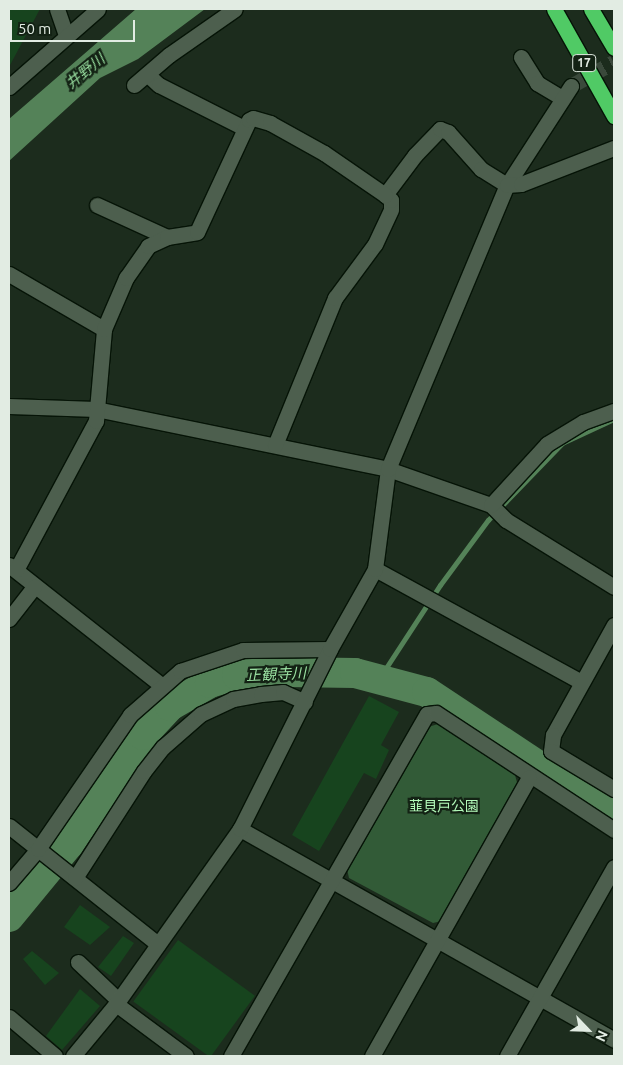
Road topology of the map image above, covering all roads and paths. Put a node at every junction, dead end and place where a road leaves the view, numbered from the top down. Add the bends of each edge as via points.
1 (57, 9) edge
2 (98, 9) edge
3 (235, 9) edge
4 (554, 9) edge
5 (591, 9) edge
6 (66, 35) junction
7 (614, 48) edge
8 (521, 57) dead end
9 (147, 74) junction
10 (134, 85) dead end
11 (9, 87) edge
12 (614, 116) edge
13 (244, 128) junction
14 (614, 148) edge
15 (507, 185) junction
16 (385, 195) junction
17 (97, 205) dead end
18 (167, 237) junction
19 (9, 274) edge
20 (104, 329) junction
21 (9, 406) edge
22 (96, 409) junction
23 (614, 410) edge
24 (275, 445) junction
25 (388, 470) junction
26 (492, 505) junction
27 (12, 568) edge
28 (375, 569) junction
29 (34, 587) junction
30 (614, 587) edge
31 (9, 619) edge
32 (614, 625) edge
33 (328, 655) junction
34 (581, 682) junction
35 (161, 685) junction
36 (308, 695) junction
37 (529, 777) junction
38 (614, 790) edge
39 (9, 826) edge
40 (240, 829) junction
41 (614, 830) edge
42 (41, 851) junction
43 (614, 866) edge
44 (70, 874) junction
45 (332, 880) junction
46 (9, 883) edge
47 (437, 940) junction
48 (158, 944) junction
49 (78, 962) dead end
50 (540, 998) junction
51 (117, 1002) junction
52 (9, 1017) edge
53 (614, 1040) edge
54 (55, 1056) edge
55 (73, 1056) edge
56 (186, 1056) edge
57 (231, 1056) edge
58 (372, 1056) edge
59 (506, 1056) edge

1 - 6 street
2 - 6 street
3 - 9 street
4 - 12 highway, 17
5 - 7 highway, 17
6 - 11 street
8 - 15 street via 537,82 566,92
9 - 10 street
9 - 13 street via 159,85
13 - 16 street via 252,118 270,123 324,153
13 - 18 street via 197,232
14 - 15 street via 520,184
15 - 16 street via 480,169 448,132 440,129
15 - 25 street
16 - 24 street via 391,200 391,209 384,225 375,244 335,298
17 - 18 street
18 - 20 street via 148,246 126,278
19 - 20 street
20 - 22 street
21 - 22 street
22 - 24 street
22 - 27 street via 96,421
23 - 26 street via 583,422 547,444
24 - 25 street
25 - 26 street
25 - 28 street
26 - 30 street via 505,519
27 - 29 street
28 - 33 street
28 - 34 street
29 - 31 street
29 - 35 street
32 - 34 street
33 - 35 street via 243,650 200,662
33 - 36 street
34 - 38 street via 554,735 551,750
35 - 42 street via 130,715
36 - 40 street
36 - 44 street via 261,694 233,699 200,714 163,747
37 - 41 street
37 - 45 street via 436,713 427,714
37 - 47 street
39 - 42 street
40 - 45 street
40 - 48 street
42 - 44 street
42 - 46 street
43 - 50 street
44 - 48 street
45 - 47 street
45 - 57 street
47 - 50 street
47 - 58 street
48 - 51 street
49 - 51 street
50 - 53 street
50 - 59 street
51 - 55 street
51 - 56 street
52 - 54 street

